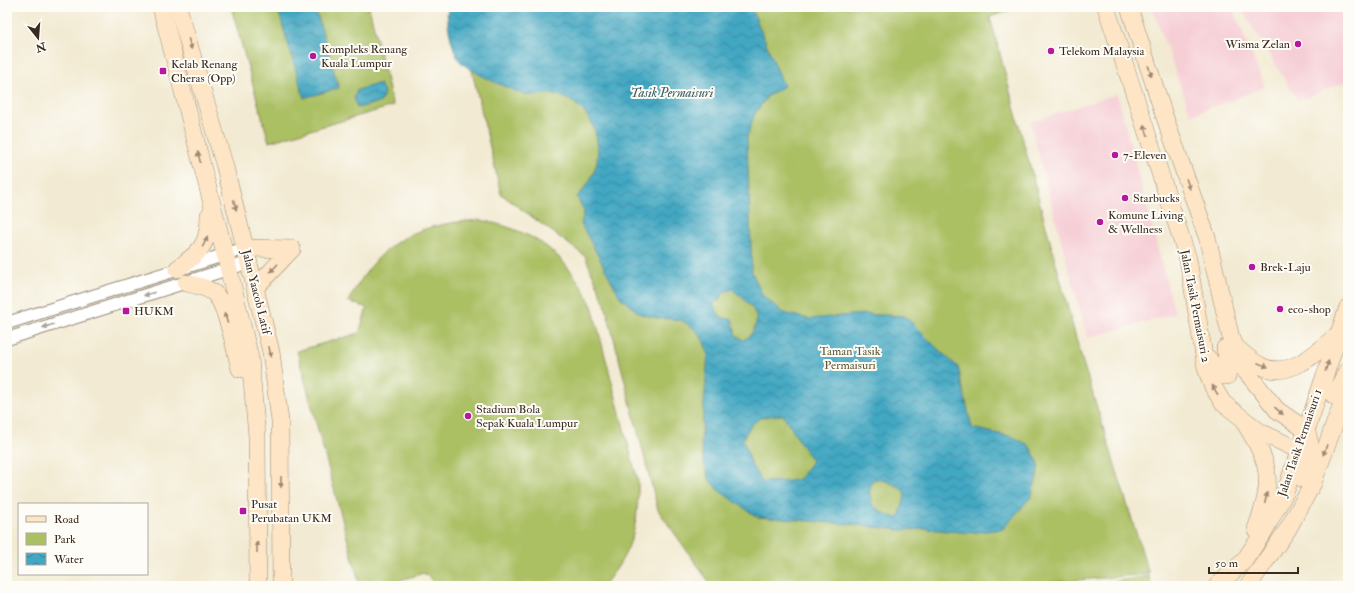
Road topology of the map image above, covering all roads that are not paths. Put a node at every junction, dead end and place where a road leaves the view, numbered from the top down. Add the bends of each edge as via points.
1 (161, 7) edge
2 (178, 7) edge
3 (1106, 7) edge
4 (1130, 7) edge
5 (208, 195) junction
6 (248, 255) junction
7 (227, 262) junction
8 (1215, 271) junction
9 (181, 276) junction
10 (256, 287) junction
11 (1348, 308) edge
12 (7, 323) edge
13 (1337, 335) junction
14 (7, 339) edge
15 (1231, 343) junction
16 (1203, 349) junction
17 (1348, 369) edge
18 (1348, 387) edge
19 (1242, 417) junction
20 (257, 437) junction
21 (1305, 440) junction
22 (1288, 529) junction
23 (1244, 561) junction
24 (258, 586) edge
25 (281, 586) edge
26 (1217, 586) edge
27 (1248, 586) edge

5 -> 1 street, Jalan Yaacob Latif
2 -> 6 street, Jalan Yaacob Latif via 204,91
16 -> 3 street, Jalan Tasik Permaisuri 2 via 1188,259
4 -> 8 street via 1164,115 1207,237
5 - 7 street, Jalan Yaacob Latif
9 -> 5 street via 208,235
6 - 7 street
6 - 10 street, Jalan Yaacob Latif
6 -> 10 street via 292,250
7 - 9 street
7 - 20 street, Jalan Yaacob Latif via 250,358
8 - 15 street
8 - 16 street via 1210,284 1228,359 1227,376 1221,376
9 - 12 street
9 -> 14 street
20 -> 9 street via 224,309 216,294
10 -> 25 street, Jalan Yaacob Latif via 271,352 280,421
11 - 13 street, Jalan Tasik Permaisuri 1
15 -> 13 street via 1261,366 1281,370 1309,359
21 -> 13 street, Jalan Tasik Permaisuri 1
15 -> 21 street via 1236,359
19 -> 16 street, Jalan Tasik Permaisuri 2 via 1222,403 1212,385
17 - 21 street via 1336,389 1321,431
18 -> 22 street, Jalan Tasik Permaisuri 1 via 1313,483
19 - 21 street, Jalan Tasik Permaisuri 2 via 1260,432
23 -> 19 street via 1263,510 1268,487 1268,469 1261,449
24 -> 20 street, Jalan Yaacob Latif
21 - 22 street via 1310,458
21 - 23 street, Jalan Tasik Permaisuri 1 via 1285,493
22 - 27 street, Jalan Tasik Permaisuri 1
23 - 26 street, Jalan Tasik Permaisuri 1

